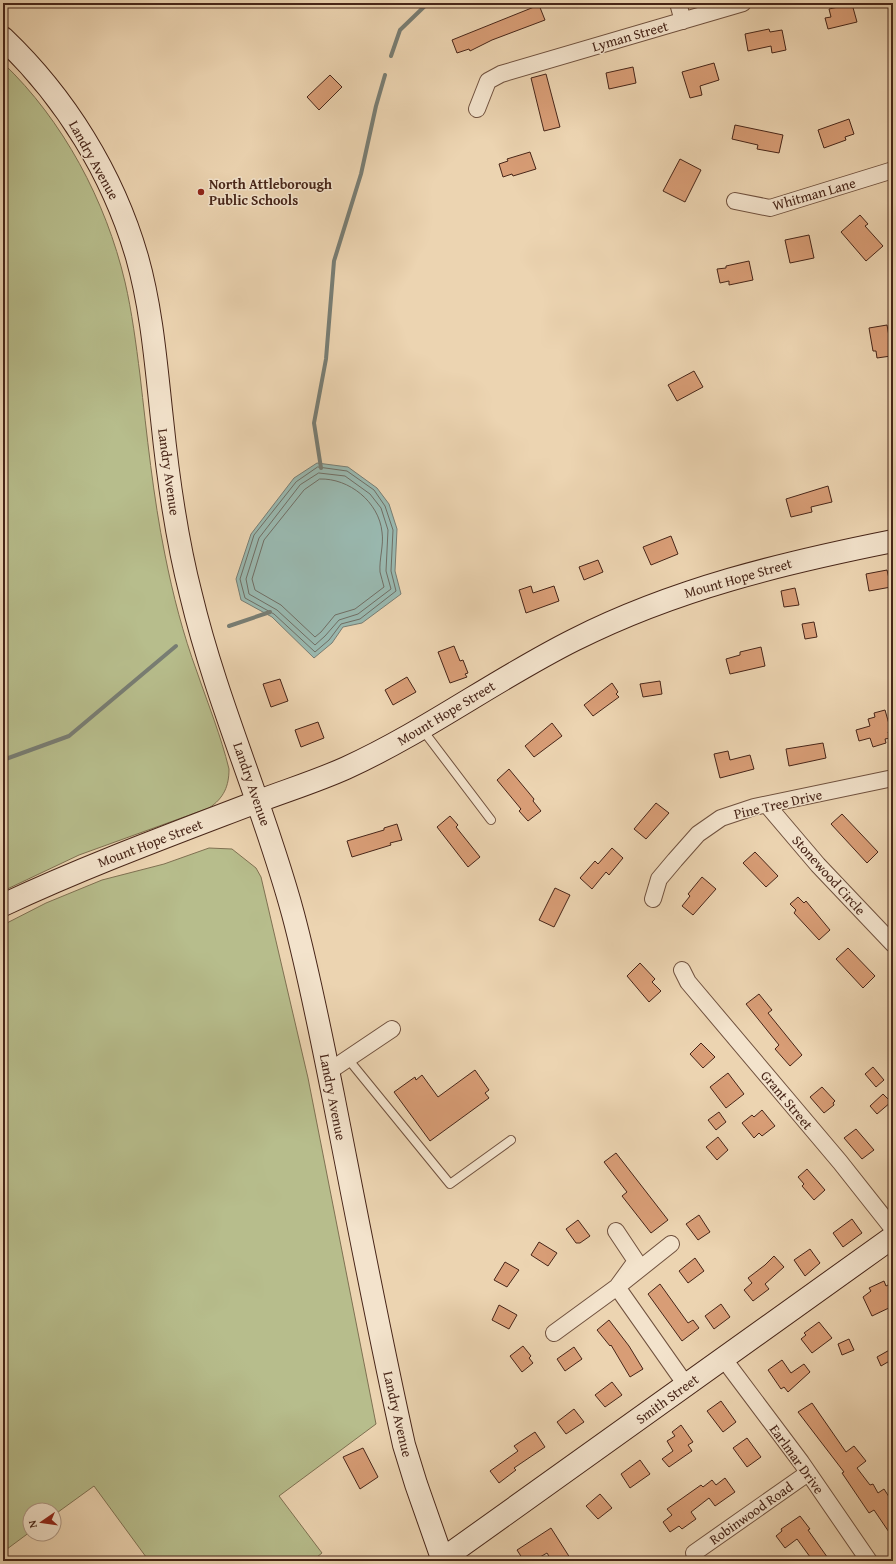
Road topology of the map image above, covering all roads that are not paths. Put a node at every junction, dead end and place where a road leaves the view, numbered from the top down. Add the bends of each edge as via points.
1 (678, 3) edge
2 (742, 3) edge
3 (682, 21) junction
4 (3, 38) edge
5 (477, 109) dead end
6 (893, 170) edge
7 (735, 202) dead end
8 (893, 541) edge
9 (422, 728) junction
10 (893, 778) edge
11 (258, 801) junction
12 (766, 805) junction
13 (491, 820) dead end
14 (653, 899) dead end
15 (3, 905) edge
16 (893, 944) edge
17 (682, 970) dead end
18 (392, 1029) dead end
19 (348, 1059) junction
20 (328, 1072) junction
21 (511, 1140) dead end
22 (893, 1230) edge
23 (616, 1231) dead end
24 (893, 1237) edge
25 (671, 1244) dead end
26 (617, 1287) junction
27 (554, 1333) dead end
28 (723, 1358) junction
29 (686, 1385) junction
30 (808, 1473) junction
31 (694, 1553) dead end
32 (442, 1560) edge
33 (869, 1561) edge

1 - 3 street
2 - 3 street, Lyman Street
3 - 5 street, Lyman Street via 517,68 488,81
4 - 11 street, Landry Avenue via 24,58 80,132 111,186 130,234 150,316 167,468 180,548 215,678
6 - 7 street, Whitman Lane via 770,208
8 - 9 street, Mount Hope Street via 790,562 730,578 632,612 515,672
9 - 11 street, Mount Hope Street via 343,769
9 - 13 lane
10 - 12 street, Pine Tree Drive
11 - 15 street, Mount Hope Street via 57,880
11 - 20 street, Landry Avenue via 305,958
12 - 14 street, Pine Tree Drive via 738,811 721,818 698,834 659,879
12 - 16 street, Stonewood Circle via 818,865
17 - 22 street, Grant Street via 688,982 840,1162
18 - 19 street
19 - 20 street
19 - 21 lane via 450,1184
20 - 32 street, Landry Avenue via 404,1445
23 - 26 street via 636,1261
24 - 28 street, Smith Street
25 - 26 street
26 - 27 street
26 - 29 street
28 - 29 street, Smith Street
28 - 30 street, Earlmar Drive
29 - 32 street, Smith Street
30 - 31 street, Robinwood Road
30 - 33 street, Earlmar Drive

